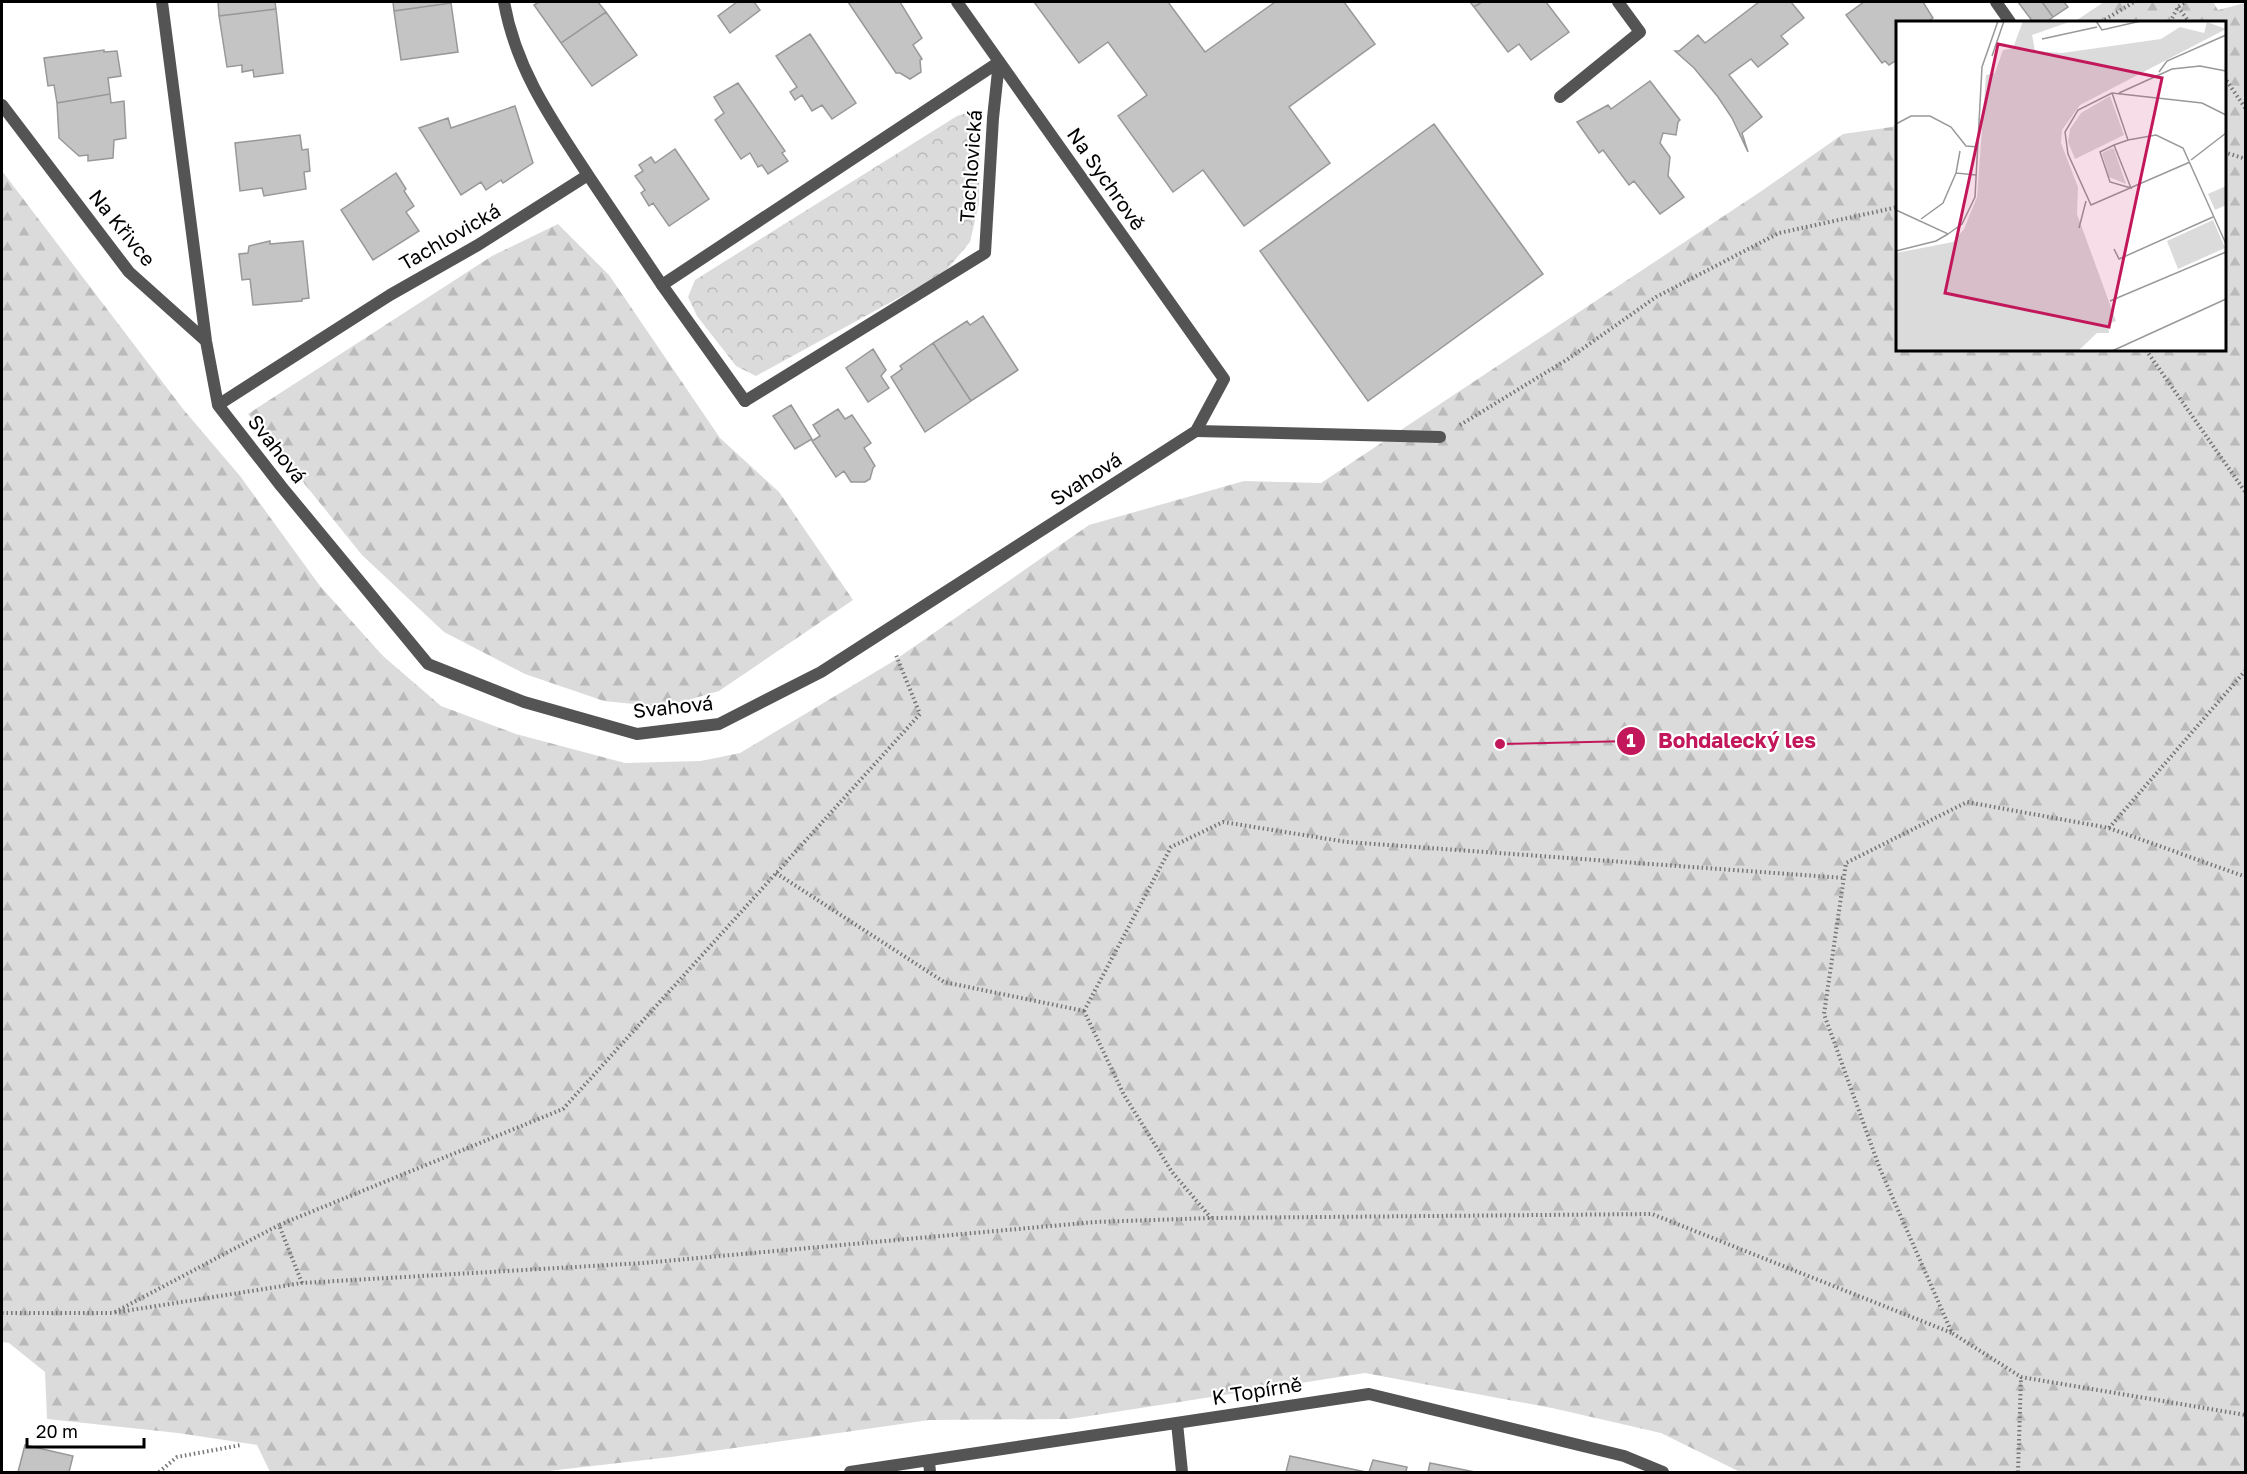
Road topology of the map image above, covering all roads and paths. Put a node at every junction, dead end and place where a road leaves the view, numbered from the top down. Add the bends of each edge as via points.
1 (162, 2) edge
2 (504, 2) edge
3 (957, 2) edge
4 (1618, 2) edge
5 (1995, 2) edge
6 (2134, 2) edge
7 (2185, 2) edge
8 (2178, 7) junction
9 (2009, 21) edge
10 (2103, 21) edge
11 (2171, 21) edge
12 (2187, 21) edge
13 (999, 62) junction
14 (2226, 80) edge
15 (1560, 97) dead end
16 (2, 105) edge
17 (2246, 109) edge
18 (2226, 153) edge
19 (2246, 159) edge
20 (588, 174) junction
21 (1896, 207) edge
22 (662, 285) junction
23 (206, 341) junction
24 (2147, 351) edge
25 (1224, 379) joint
26 (218, 405) junction
27 (1196, 431) junction
28 (1440, 437) joint
29 (2246, 493) edge
30 (885, 630) junction
31 (2246, 670) edge
32 (2109, 828) junction
33 (776, 873) junction
34 (2246, 877) edge
35 (1844, 878) junction
36 (1084, 1011) junction
37 (1211, 1218) junction
38 (279, 1225) junction
39 (302, 1283) junction
40 (2, 1313) edge
41 (112, 1313) junction
42 (1952, 1333) junction
43 (2021, 1377) junction
44 (2246, 1415) edge
45 (1177, 1423) junction
46 (241, 1445) dead end
47 (929, 1467) edge
48 (159, 1473) edge
49 (850, 1473) edge
50 (1182, 1473) edge
51 (1663, 1473) edge
52 (2018, 1473) edge

1 - 23 street
2 - 20 street via 510,31 542,104
3 - 13 street, Na Sychrově
4 - 15 street via 1640,32
5 - 9 street
6 - 10 path
7 - 8 path
8 - 11 path
8 - 12 path
13 - 22 street, Tachlovická
13 - 22 street, Tachlovická via 985,253 745,401
13 - 25 street, Na Sychrově
14 - 17 path
16 - 23 street, Na Křivce via 129,272
18 - 19 path
20 - 22 street, Tachlovická
20 - 26 street, Tachlovická
21 - 28 path via 1779,233 1656,297 1568,359
23 - 26 street
24 - 29 path
25 - 27 street, Svahová
26 - 30 street, Svahová via 428,664 524,702 637,734 719,724 821,672
27 - 28 street
27 - 30 street, Svahová
30 - 33 path via 920,714
31 - 32 path
32 - 34 path
32 - 35 path via 1967,801 1846,863
33 - 36 path via 944,982
33 - 38 path via 563,1109
35 - 36 path via 1347,842 1223,822 1171,848
35 - 42 path via 1824,1014 1880,1169
36 - 37 path via 1130,1104 1172,1172
37 - 39 path via 1095,1222 643,1263
37 - 42 path via 1652,1214
38 - 39 path
38 - 41 path
39 - 41 path
40 - 41 path
42 - 43 path
43 - 44 path
43 - 52 path
45 - 47 street, K Topírně
45 - 50 street
45 - 51 street, K Topírně via 1369,1394 1624,1456
46 - 48 path via 177,1457
47 - 49 street, K Topírně

